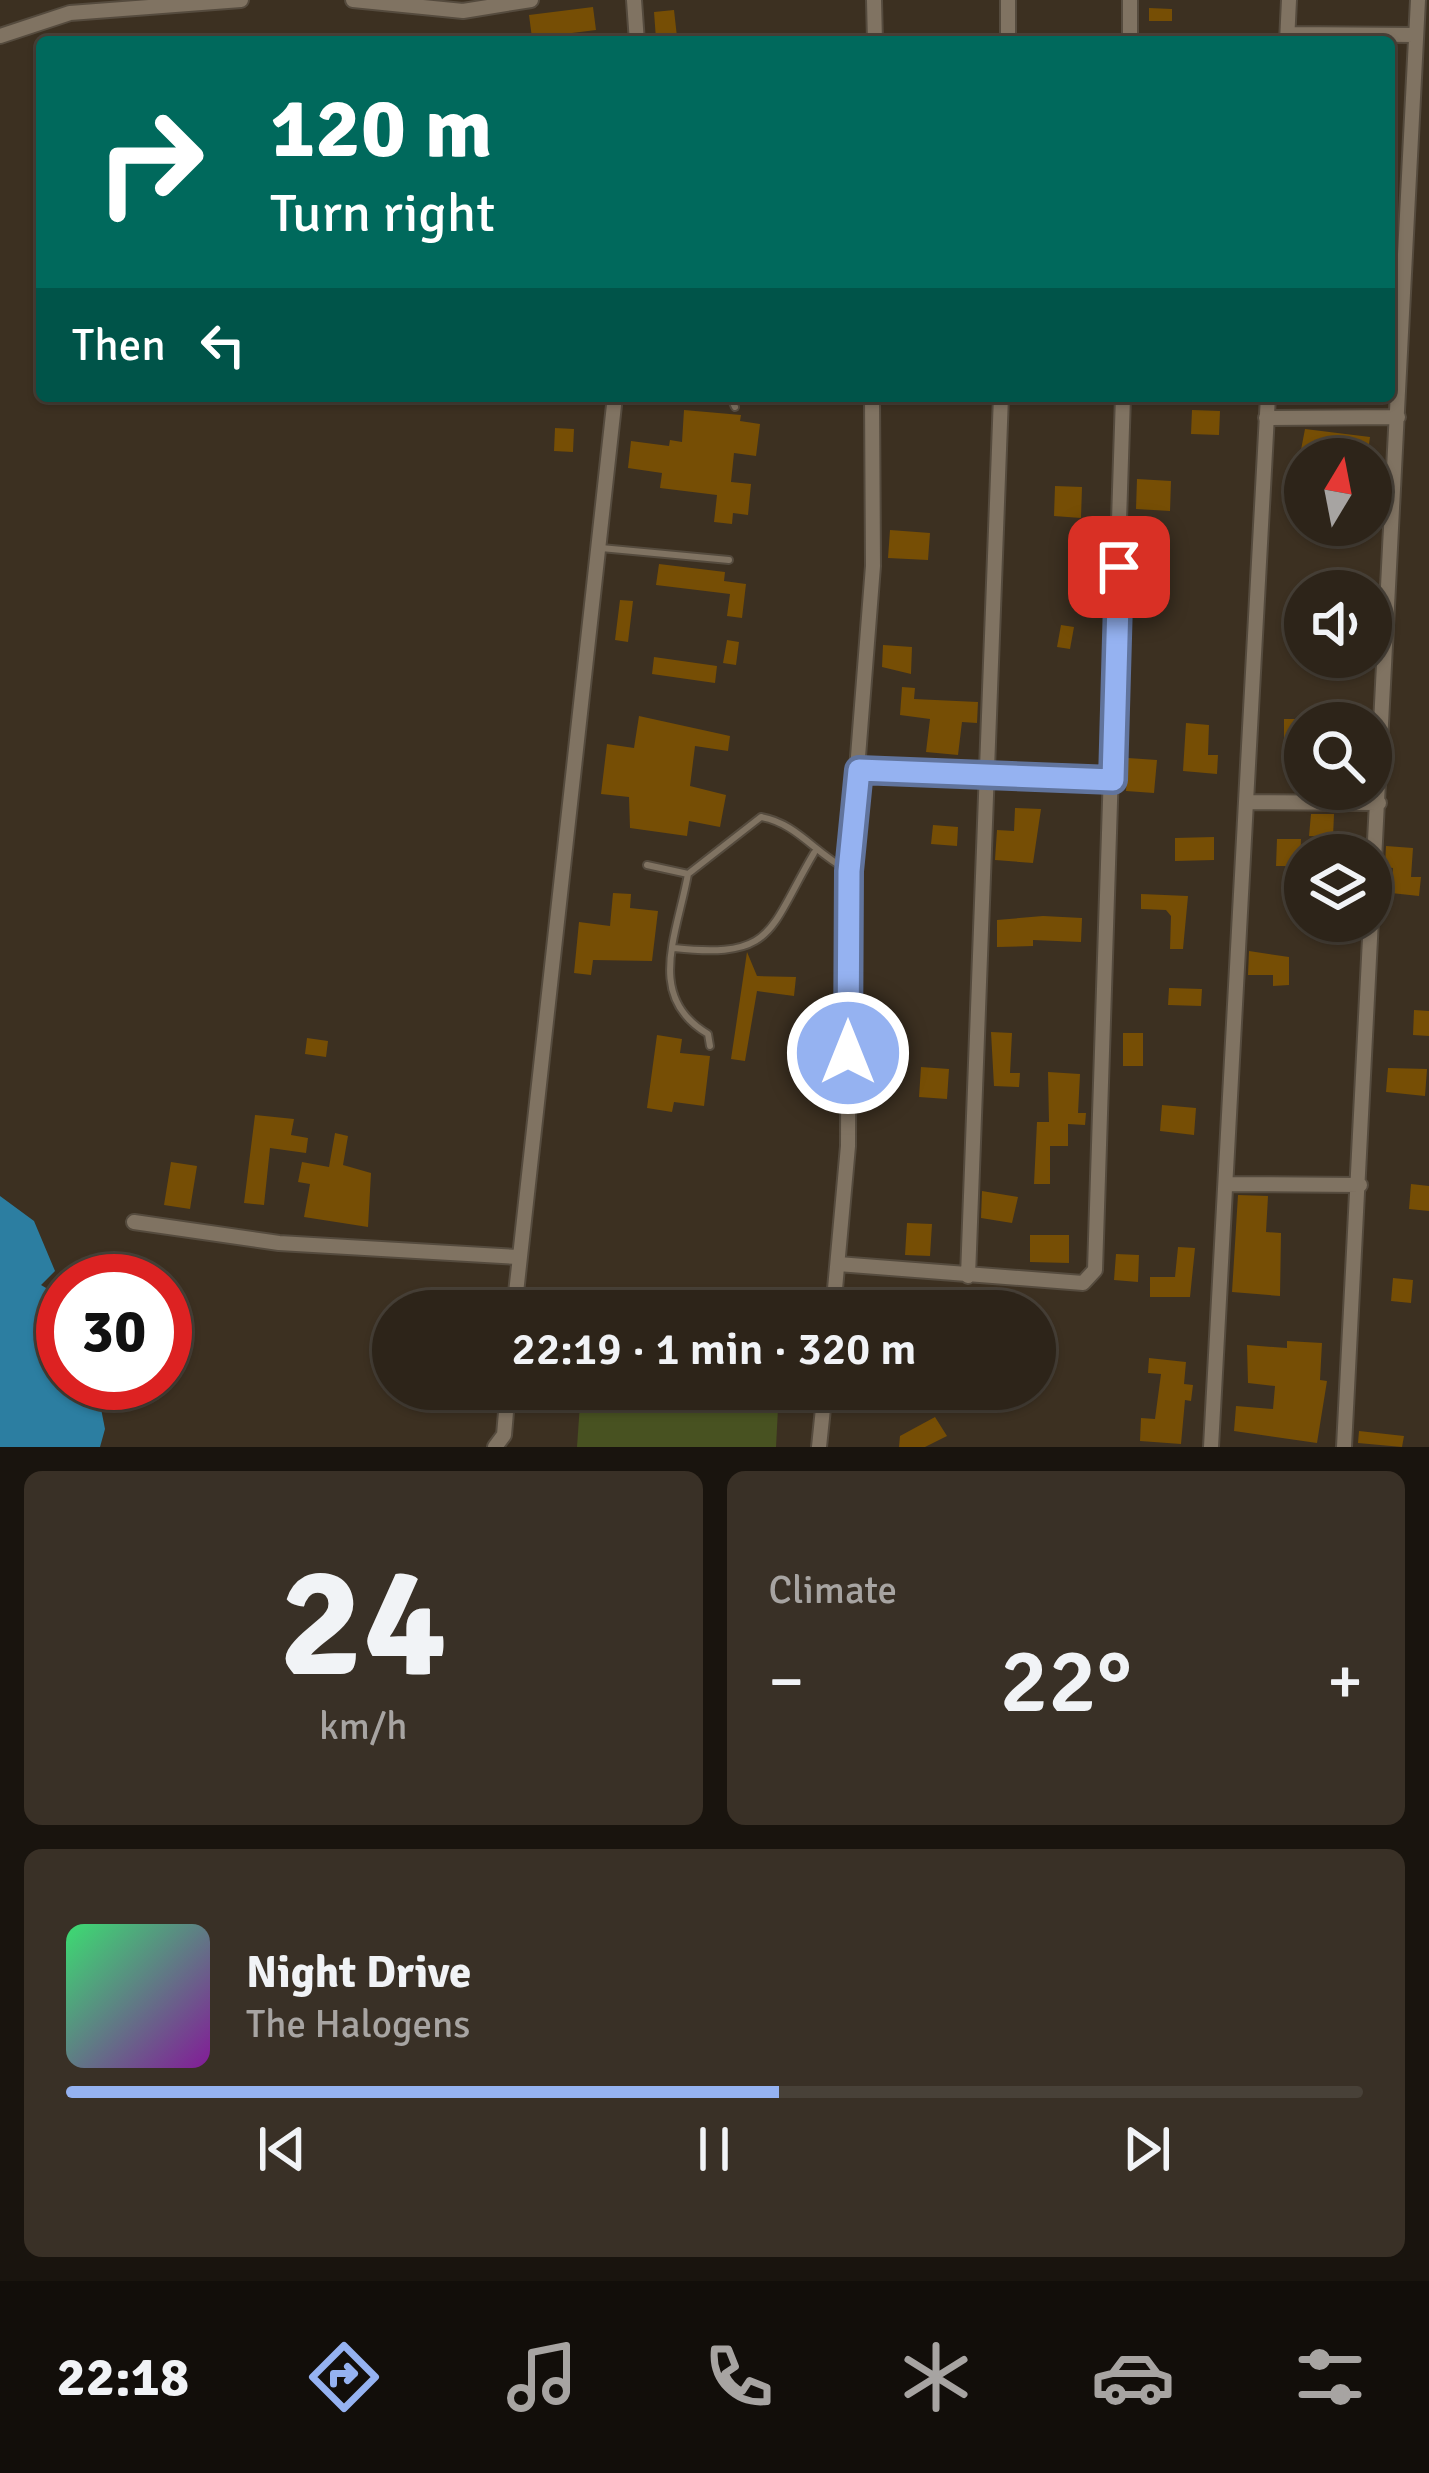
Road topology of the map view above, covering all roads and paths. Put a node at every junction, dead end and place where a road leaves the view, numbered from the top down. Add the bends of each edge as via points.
1 (241, 0) edge
2 (352, 0) edge
3 (531, 0) edge
4 (634, 0) edge
5 (874, 0) edge
6 (1008, 0) edge
7 (1130, 0) edge
8 (1289, 0) edge
9 (1418, 0) edge
10 (69, 6) edge
11 (0, 35) edge
12 (1416, 35) junction
13 (637, 36) edge
14 (875, 36) edge
15 (1008, 36) edge
16 (1130, 36) edge
17 (1287, 36) edge
18 (1373, 36) edge
19 (614, 402) edge
20 (733, 402) edge
21 (872, 402) edge
22 (1001, 402) edge
23 (1123, 402) edge
24 (1268, 402) edge
25 (736, 407) dead end
26 (1398, 417) junction
27 (1267, 418) junction
28 (597, 548) junction
29 (729, 560) dead end
30 (1383, 702) edge
31 (859, 770) junction
32 (985, 777) junction
33 (1113, 780) junction
34 (1247, 802) junction
35 (1284, 802) edge
36 (1378, 810) edge
37 (814, 853) junction
38 (647, 866) dead end
39 (849, 871) junction
40 (688, 874) junction
41 (674, 948) junction
42 (710, 1046) dead end
43 (1226, 1184) junction
44 (1360, 1185) junction
45 (134, 1222) dead end
46 (518, 1257) junction
47 (838, 1264) junction
48 (968, 1276) junction
49 (516, 1290) edge
50 (835, 1290) edge
51 (506, 1410) edge
52 (823, 1410) edge
53 (495, 1447) edge
54 (819, 1447) edge
55 (1211, 1447) edge
56 (1344, 1447) edge

1 - 10 street
2 - 3 street via 463,11
4 - 13 street
5 - 14 street
6 - 15 street
7 - 16 street
8 - 17 street
9 - 12 street
10 - 11 street
12 - 18 street
12 - 26 street
19 - 28 street
20 - 25 lane
21 - 31 street
22 - 32 street
23 - 33 street
24 - 27 street
26 - 27 street
26 - 30 street
27 - 34 street
28 - 29 lane
28 - 46 street
31 - 32 street
31 - 39 street
32 - 33 street
32 - 48 street
33 - 48 street via 1095,1270 1083,1283
34 - 35 street
34 - 43 street
36 - 44 street
37 - 39 lane
37 - 40 lane via 802,835 761,817
37 - 41 lane via 767,937 728,954
38 - 40 lane
39 - 47 street via 848,1146
40 - 41 lane
41 - 42 lane via 667,990
43 - 44 street
43 - 55 street
44 - 56 street
45 - 46 street via 279,1243
46 - 49 street
47 - 48 street
47 - 50 street
51 - 53 street
52 - 54 street

